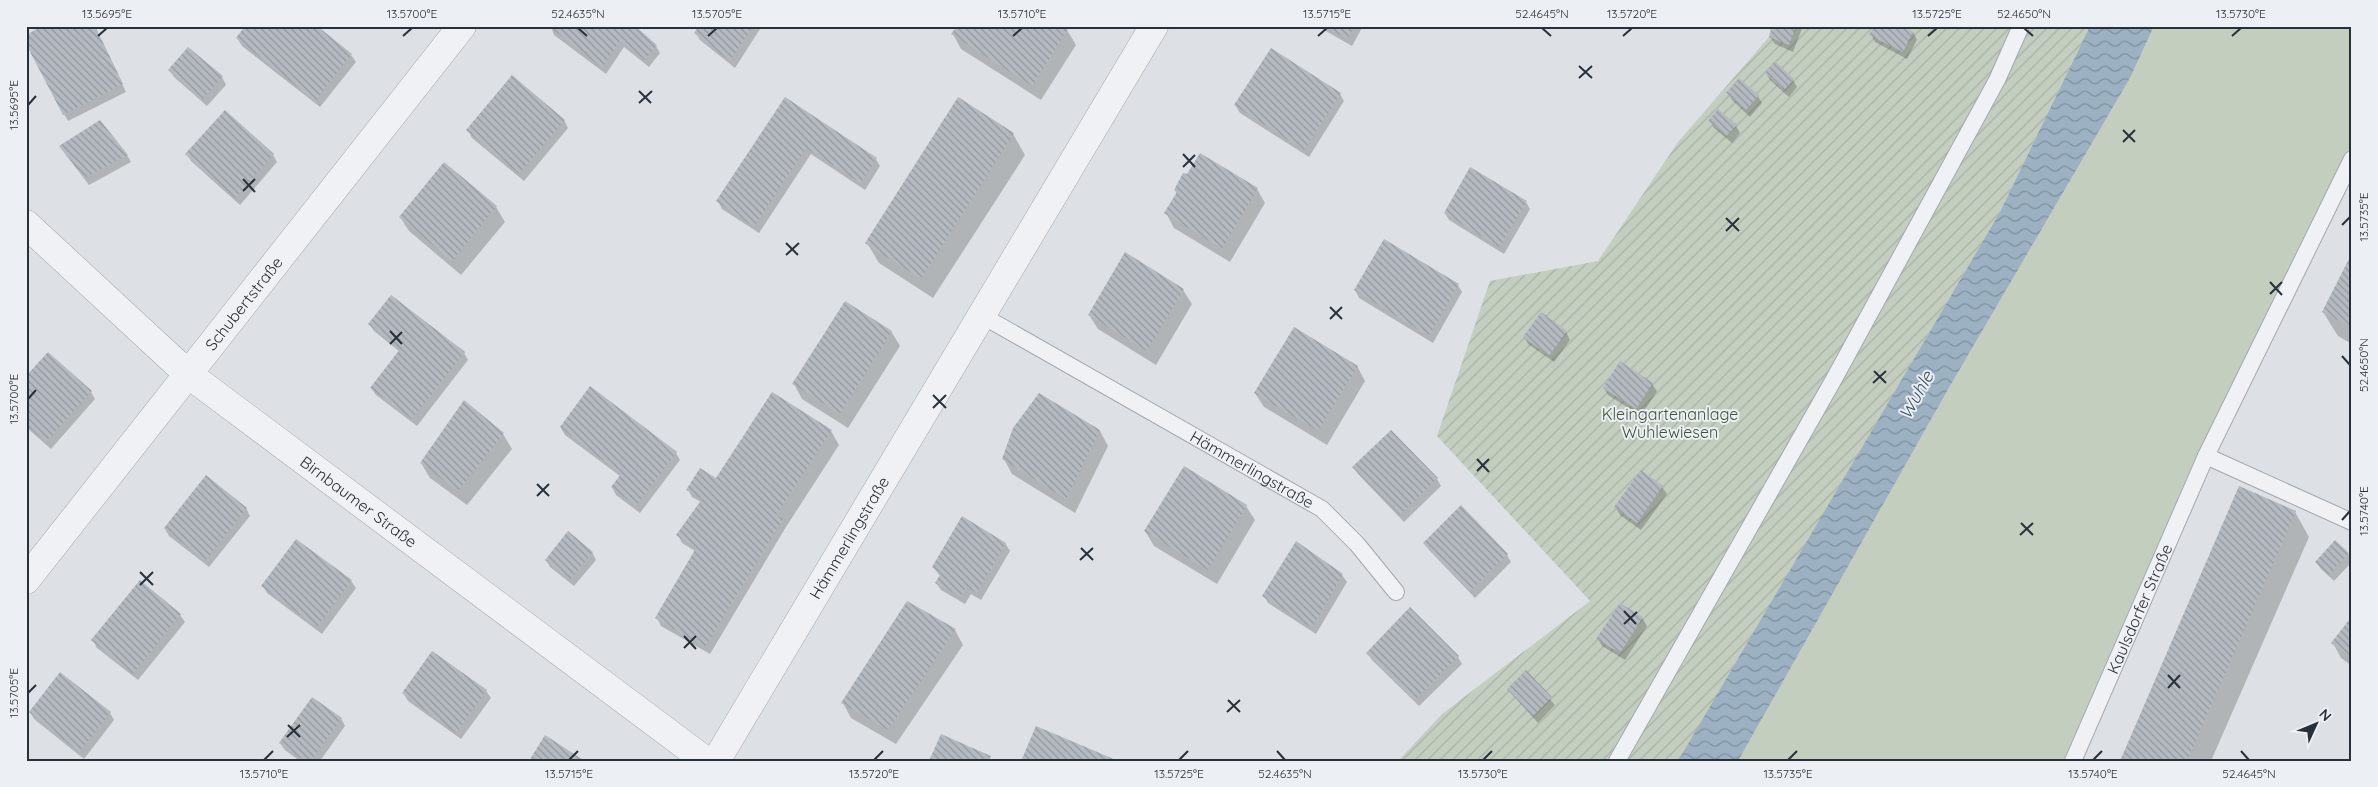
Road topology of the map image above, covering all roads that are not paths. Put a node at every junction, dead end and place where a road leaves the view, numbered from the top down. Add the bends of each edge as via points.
1 (462, 26) edge
2 (1154, 26) edge
3 (2021, 26) edge
4 (2352, 159) edge
5 (26, 224) edge
6 (981, 315) junction
7 (188, 374) junction
8 (2206, 456) junction
9 (2352, 522) edge
10 (26, 580) edge
11 (1396, 592) dead end
12 (706, 761) edge
13 (716, 761) edge
14 (1617, 761) edge
15 (2073, 761) edge

1 - 7 street, Schubertstraße
2 - 6 street, Hämmerlingstraße
3 - 14 lane via 1997,80 1834,379
4 - 8 lane, Kaulsdorfer Straße
5 - 7 street, Birnbaumer Straße
6 - 11 lane, Hämmerlingstraße via 1322,509 1357,544
6 - 13 street, Hämmerlingstraße
7 - 10 street, Schubertstraße
7 - 12 street, Birnbaumer Straße
8 - 9 lane
8 - 15 lane, Kaulsdorfer Straße

